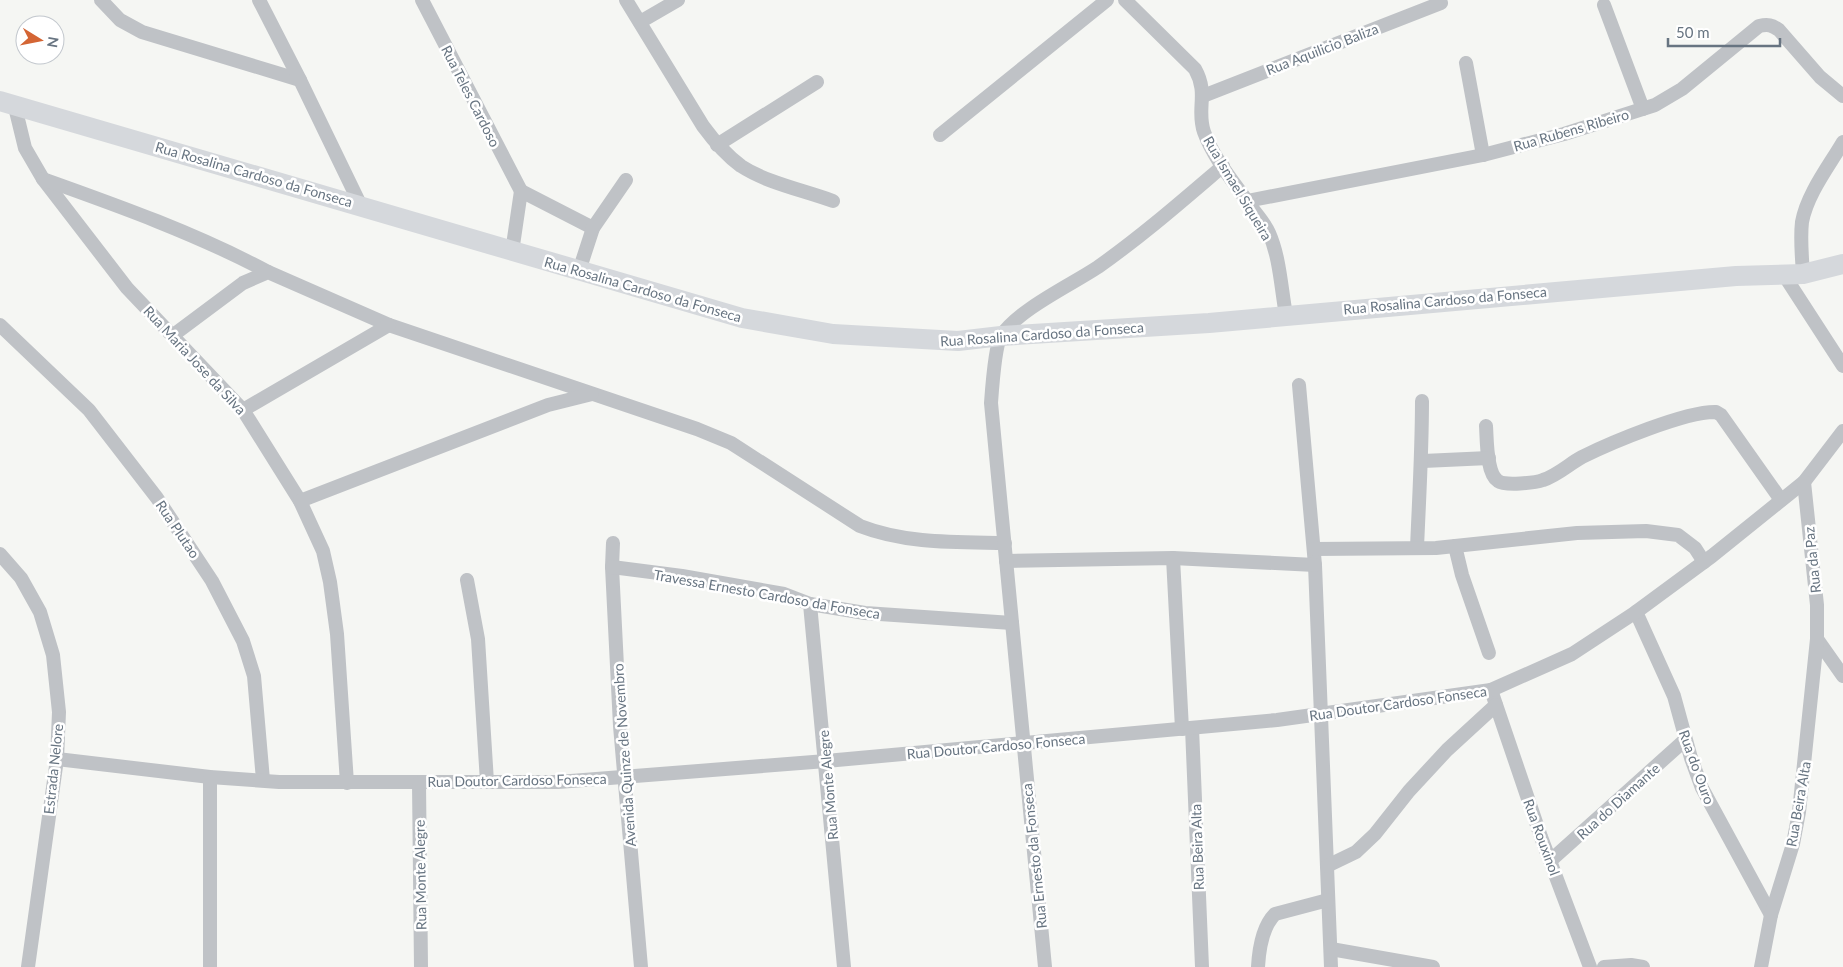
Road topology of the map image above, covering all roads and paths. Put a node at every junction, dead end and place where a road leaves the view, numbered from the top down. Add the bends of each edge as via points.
1 (101, 0) edge
2 (259, 0) edge
3 (422, 0) edge
4 (626, 0) edge
5 (678, 0) edge
6 (1107, 0) edge
7 (1126, 0) edge
8 (1441, 3) dead end
9 (1604, 6) dead end
10 (640, 22) junction
11 (1466, 63) dead end
12 (300, 80) junction
13 (817, 82) dead end
14 (1203, 96) junction
15 (1843, 96) edge
16 (8, 104) edge
17 (1643, 109) junction
18 (940, 135) dead end
19 (1843, 142) edge
20 (717, 145) junction
21 (1483, 155) junction
22 (1223, 166) junction
23 (43, 179) junction
24 (626, 180) dead end
25 (521, 191) junction
26 (833, 201) dead end
27 (1247, 202) junction
28 (360, 204) junction
29 (593, 228) junction
30 (512, 252) junction
31 (1843, 264) edge
32 (579, 271) junction
33 (268, 272) junction
34 (1794, 274) junction
35 (1286, 315) junction
36 (389, 325) junction
37 (0, 326) edge
38 (172, 336) junction
39 (1001, 336) junction
40 (1843, 366) edge
41 (1299, 385) dead end
42 (593, 394) junction
43 (1422, 401) dead end
44 (243, 410) junction
45 (1486, 426) dead end
46 (1843, 431) edge
47 (1488, 458) junction
48 (1422, 462) junction
49 (1804, 482) junction
50 (1781, 500) junction
51 (300, 501) junction
52 (613, 543) dead end
53 (1005, 544) junction
54 (1455, 546) junction
55 (1417, 548) junction
56 (1314, 549) junction
57 (0, 554) edge
58 (1172, 558) junction
59 (1006, 562) junction
60 (1704, 562) junction
61 (1315, 565) junction
62 (612, 567) junction
63 (467, 580) dead end
64 (810, 604) junction
65 (1636, 612) junction
66 (1012, 623) junction
67 (1817, 639) junction
68 (1489, 653) dead end
69 (1843, 676) edge
70 (1491, 690) junction
71 (1496, 705) junction
72 (1322, 714) junction
73 (1187, 728) junction
74 (1685, 740) junction
75 (1022, 744) junction
76 (57, 759) junction
77 (826, 761) junction
78 (210, 777) junction
79 (626, 777) junction
80 (263, 780) junction
81 (487, 782) junction
82 (347, 783) junction
83 (419, 783) junction
84 (1550, 861) junction
85 (1327, 866) junction
86 (1328, 900) junction
87 (1771, 915) junction
88 (1331, 949) junction
89 (28, 967) edge
90 (210, 967) edge
91 (421, 967) edge
92 (641, 967) edge
93 (844, 967) edge
94 (1045, 967) edge
95 (1202, 967) edge
96 (1258, 967) edge
97 (1331, 967) edge
98 (1432, 967) edge
99 (1590, 967) edge
100 (1604, 967) edge
101 (1643, 967) edge
102 (1761, 967) edge

1 - 12 street via 120,20 142,32
2 - 12 street
3 - 25 street, Rua Teles Cardoso
4 - 10 street
5 - 10 street
6 - 18 street
7 - 14 street, Rua Ismael Siqueira via 1195,69
8 - 14 street, Rua Aquilicio Baliza
9 - 17 street
10 - 20 street via 702,126
11 - 21 street
12 - 28 street
13 - 20 street
14 - 22 street, Rua Ismael Siqueira via 1201,118 1204,133
15 - 17 street, Rua Rubens Ribeiro via 1814,71 1779,30 1766,24 1759,26 1682,90
16 - 23 street, Rua Maria Jose da Silva via 25,148
16 - 28 street, Rua Rosalina Cardoso da Fonseca
17 - 21 street, Rua Rubens Ribeiro
19 - 34 street via 1816,188 1802,221
20 - 26 street via 741,166 767,179
21 - 27 street, Rua Rubens Ribeiro
22 - 27 street, Rua Ismael Siqueira
22 - 39 street via 1147,231 1048,297
23 - 33 street via 237,255
23 - 38 street, Rua Maria Jose da Silva via 128,288
24 - 29 street
25 - 29 street
25 - 30 street
27 - 35 street, Rua Ismael Siqueira via 1269,232
28 - 30 street, Rua Rosalina Cardoso da Fonseca
29 - 32 street
30 - 32 street, Rua Rosalina Cardoso da Fonseca
31 - 34 street, Rua Rosalina Cardoso da Fonseca
32 - 39 street, Rua Rosalina Cardoso da Fonseca via 742,318 833,334 958,342
33 - 36 street
33 - 38 street via 243,283
34 - 35 street, Rua Rosalina Cardoso da Fonseca via 1736,276
34 - 40 street
35 - 39 street, Rua Rosalina Cardoso da Fonseca
36 - 42 street
36 - 44 street
37 - 80 street, Rua Plutao via 89,410 157,498 212,581 243,641 252,668
38 - 44 street, Rua Maria Jose da Silva
39 - 53 street, Rua Ernesto da Fonseca via 991,403
41 - 56 street
42 - 51 street via 548,404
42 - 53 street via 731,443 860,526 880,534 938,542
43 - 48 street
44 - 51 street, Rua Maria Jose da Silva
45 - 47 street
46 - 49 street, Rua Doutor Cardoso Fonseca
47 - 48 street
47 - 50 street via 1497,480 1506,483 1535,482 1552,476 1581,457 1633,435 1716,412
48 - 55 street
49 - 50 street, Rua Doutor Cardoso Fonseca
49 - 67 street, Rua da Paz via 1817,605
50 - 60 street, Rua Doutor Cardoso Fonseca
51 - 82 street, Rua Maria Jose da Silva via 323,551 330,582
52 - 62 street, Avenida Quinze de Novembro
53 - 59 street, Rua Ernesto da Fonseca
54 - 55 street
54 - 60 street via 1577,533 1646,531 1678,535 1695,548
54 - 68 street
55 - 56 street
56 - 61 street
57 - 76 street, Estrada Nelore via 21,578 40,612 54,655 59,712
58 - 59 street
58 - 61 street
58 - 73 street, Rua Beira Alta
59 - 66 street, Rua Ernesto da Fonseca
60 - 65 street, Rua Doutor Cardoso Fonseca
61 - 72 street
62 - 64 street, Travessa Ernesto Cardoso da Fonseca via 784,594
62 - 79 street, Avenida Quinze de Novembro via 620,726
63 - 81 street via 478,639
64 - 66 street, Travessa Ernesto Cardoso da Fonseca via 874,614
64 - 77 street, Rua Monte Alegre
65 - 70 street, Rua Doutor Cardoso Fonseca via 1572,654
65 - 74 street, Rua do Ouro via 1674,696
66 - 75 street, Rua Ernesto da Fonseca
67 - 69 street
67 - 87 street, Rua Beira Alta via 1799,812
70 - 71 street, Rua Rouxinol
70 - 72 street, Rua Doutor Cardoso Fonseca
71 - 84 street, Rua Rouxinol
71 - 85 street via 1415,784 1375,834 1356,852
72 - 73 street, Rua Doutor Cardoso Fonseca
72 - 85 street
73 - 75 street, Rua Doutor Cardoso Fonseca
73 - 95 street, Rua Beira Alta
74 - 84 street, Rua do Diamante
74 - 87 street, Rua do Ouro via 1702,788
75 - 77 street, Rua Doutor Cardoso Fonseca
75 - 94 street, Rua Ernesto da Fonseca
76 - 78 street, Rua Doutor Cardoso Fonseca
76 - 89 street, Estrada Nelore
77 - 79 street, Rua Doutor Cardoso Fonseca
77 - 93 street, Rua Monte Alegre
78 - 80 street, Rua Doutor Cardoso Fonseca
78 - 90 street
79 - 81 street, Rua Doutor Cardoso Fonseca via 558,782
79 - 92 street, Avenida Quinze de Novembro
80 - 82 street, Rua Doutor Cardoso Fonseca
81 - 83 street, Rua Doutor Cardoso Fonseca
82 - 83 street, Rua Doutor Cardoso Fonseca
83 - 91 street, Rua Monte Alegre
84 - 99 street, Rua Rouxinol
85 - 86 street
86 - 88 street
86 - 96 street via 1275,914 1263,938
87 - 102 street, Rua Beira Alta
88 - 97 street
88 - 98 street
100 - 101 street

